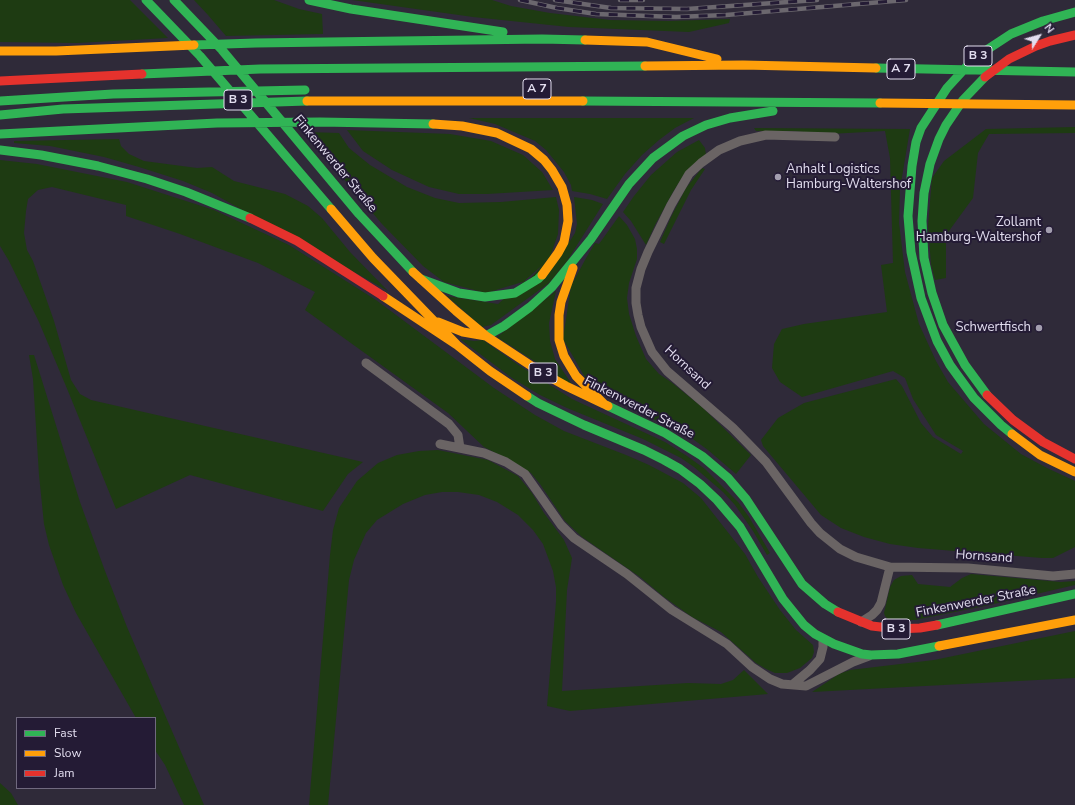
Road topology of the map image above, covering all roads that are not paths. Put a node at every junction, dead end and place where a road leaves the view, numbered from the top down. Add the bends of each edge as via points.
1 (146, 0) edge
2 (174, 0) edge
3 (309, 0) edge
4 (1075, 12) edge
5 (1075, 35) edge
6 (542, 39) junction
7 (0, 51) edge
8 (743, 65) junction
9 (1075, 72) edge
10 (0, 81) edge
11 (315, 90) dead end
12 (935, 92) dead end
13 (982, 92) dead end
14 (0, 101) edge
15 (843, 103) junction
16 (1075, 105) edge
17 (0, 115) edge
18 (0, 134) edge
19 (835, 137) dead end
20 (0, 150) edge
21 (577, 256) junction
22 (420, 279) junction
23 (433, 320) junction
24 (486, 336) junction
25 (457, 345) junction
26 (366, 363) dead end
27 (604, 404) junction
28 (440, 444) dead end
29 (460, 448) junction
30 (1075, 459) edge
31 (1075, 472) edge
32 (890, 567) junction
33 (1075, 574) edge
34 (1075, 594) edge
35 (1075, 620) edge
36 (861, 622) junction
37 (823, 638) junction
38 (871, 655) junction
39 (792, 684) junction

1 - 23 main road, Finkenwerder Straße / B 3 via 200,56 373,258
2 - 22 main road, Finkenwerder Straße / B 3 via 222,50 359,214
3 - 6 main road
4 - 31 main road, B 3 via 1042,21 1011,34 982,53 958,75 938,100 921,128 913,154 908,216 914,268 926,312 943,353 966,387 1001,425 1040,455
5 - 30 main road, B 3 via 1022,52 997,68 963,100 939,139 926,180 922,220 924,258 935,304 950,340 972,376 1004,412 1023,428 1042,442
6 - 7 main road via 256,43
6 - 8 main road via 647,42
8 - 9 main road, A 7
8 - 10 main road, A 7 via 260,69
11 - 14 main road via 230,90
12 - 13 main road
15 - 16 main road, A 7
15 - 17 main road, A 7 via 337,100 63,109
15 - 21 main road via 751,114 694,130 668,146 643,168
18 - 22 main road via 233,123 423,123 462,126 497,133 531,149 544,160 562,187 568,215 564,242 545,272 532,284 514,293 485,298 469,296
19 - 32 street, Hornsand via 766,135 740,141 719,150 701,163 689,174 648,252 636,288 636,303 641,327 658,362 751,446 811,523 840,549 856,557
20 - 25 main road via 98,166 199,196 240,213 297,241
21 - 24 main road via 552,287 530,307
21 - 27 main road via 561,302 559,340 564,356 573,371
22 - 24 main road, Finkenwerder Straße / B 3
23 - 24 main road, Finkenwerder Straße via 463,332
23 - 25 main road, Finkenwerder Straße / B 3
24 - 27 main road, Finkenwerder Straße / B 3 via 539,371
25 - 37 main road, Finkenwerder Straße / B 3 via 538,403 644,450 680,469 700,484 740,527 790,609 804,625
26 - 29 street via 449,424 458,435
27 - 36 main road, Finkenwerder Straße / B 3 via 665,433 715,467 746,499 802,584 835,611
28 - 29 street, Finkenwerder Straße
29 - 39 street, Finkenwerder Straße via 484,453 506,462 525,474 561,525 574,538 627,574 672,610 727,644 762,675 774,681
32 - 33 street, Hornsand via 968,568 1054,576
32 - 36 street via 881,604
34 - 36 main road, Finkenwerder Straße / B 3 via 920,628 885,628
35 - 38 main road, Finkenwerder Straße / B 3 via 912,652
37 - 38 main road, Finkenwerder Straße / B 3 via 854,652
37 - 39 street via 820,659
38 - 39 street, Finkenwerder Straße via 811,684

